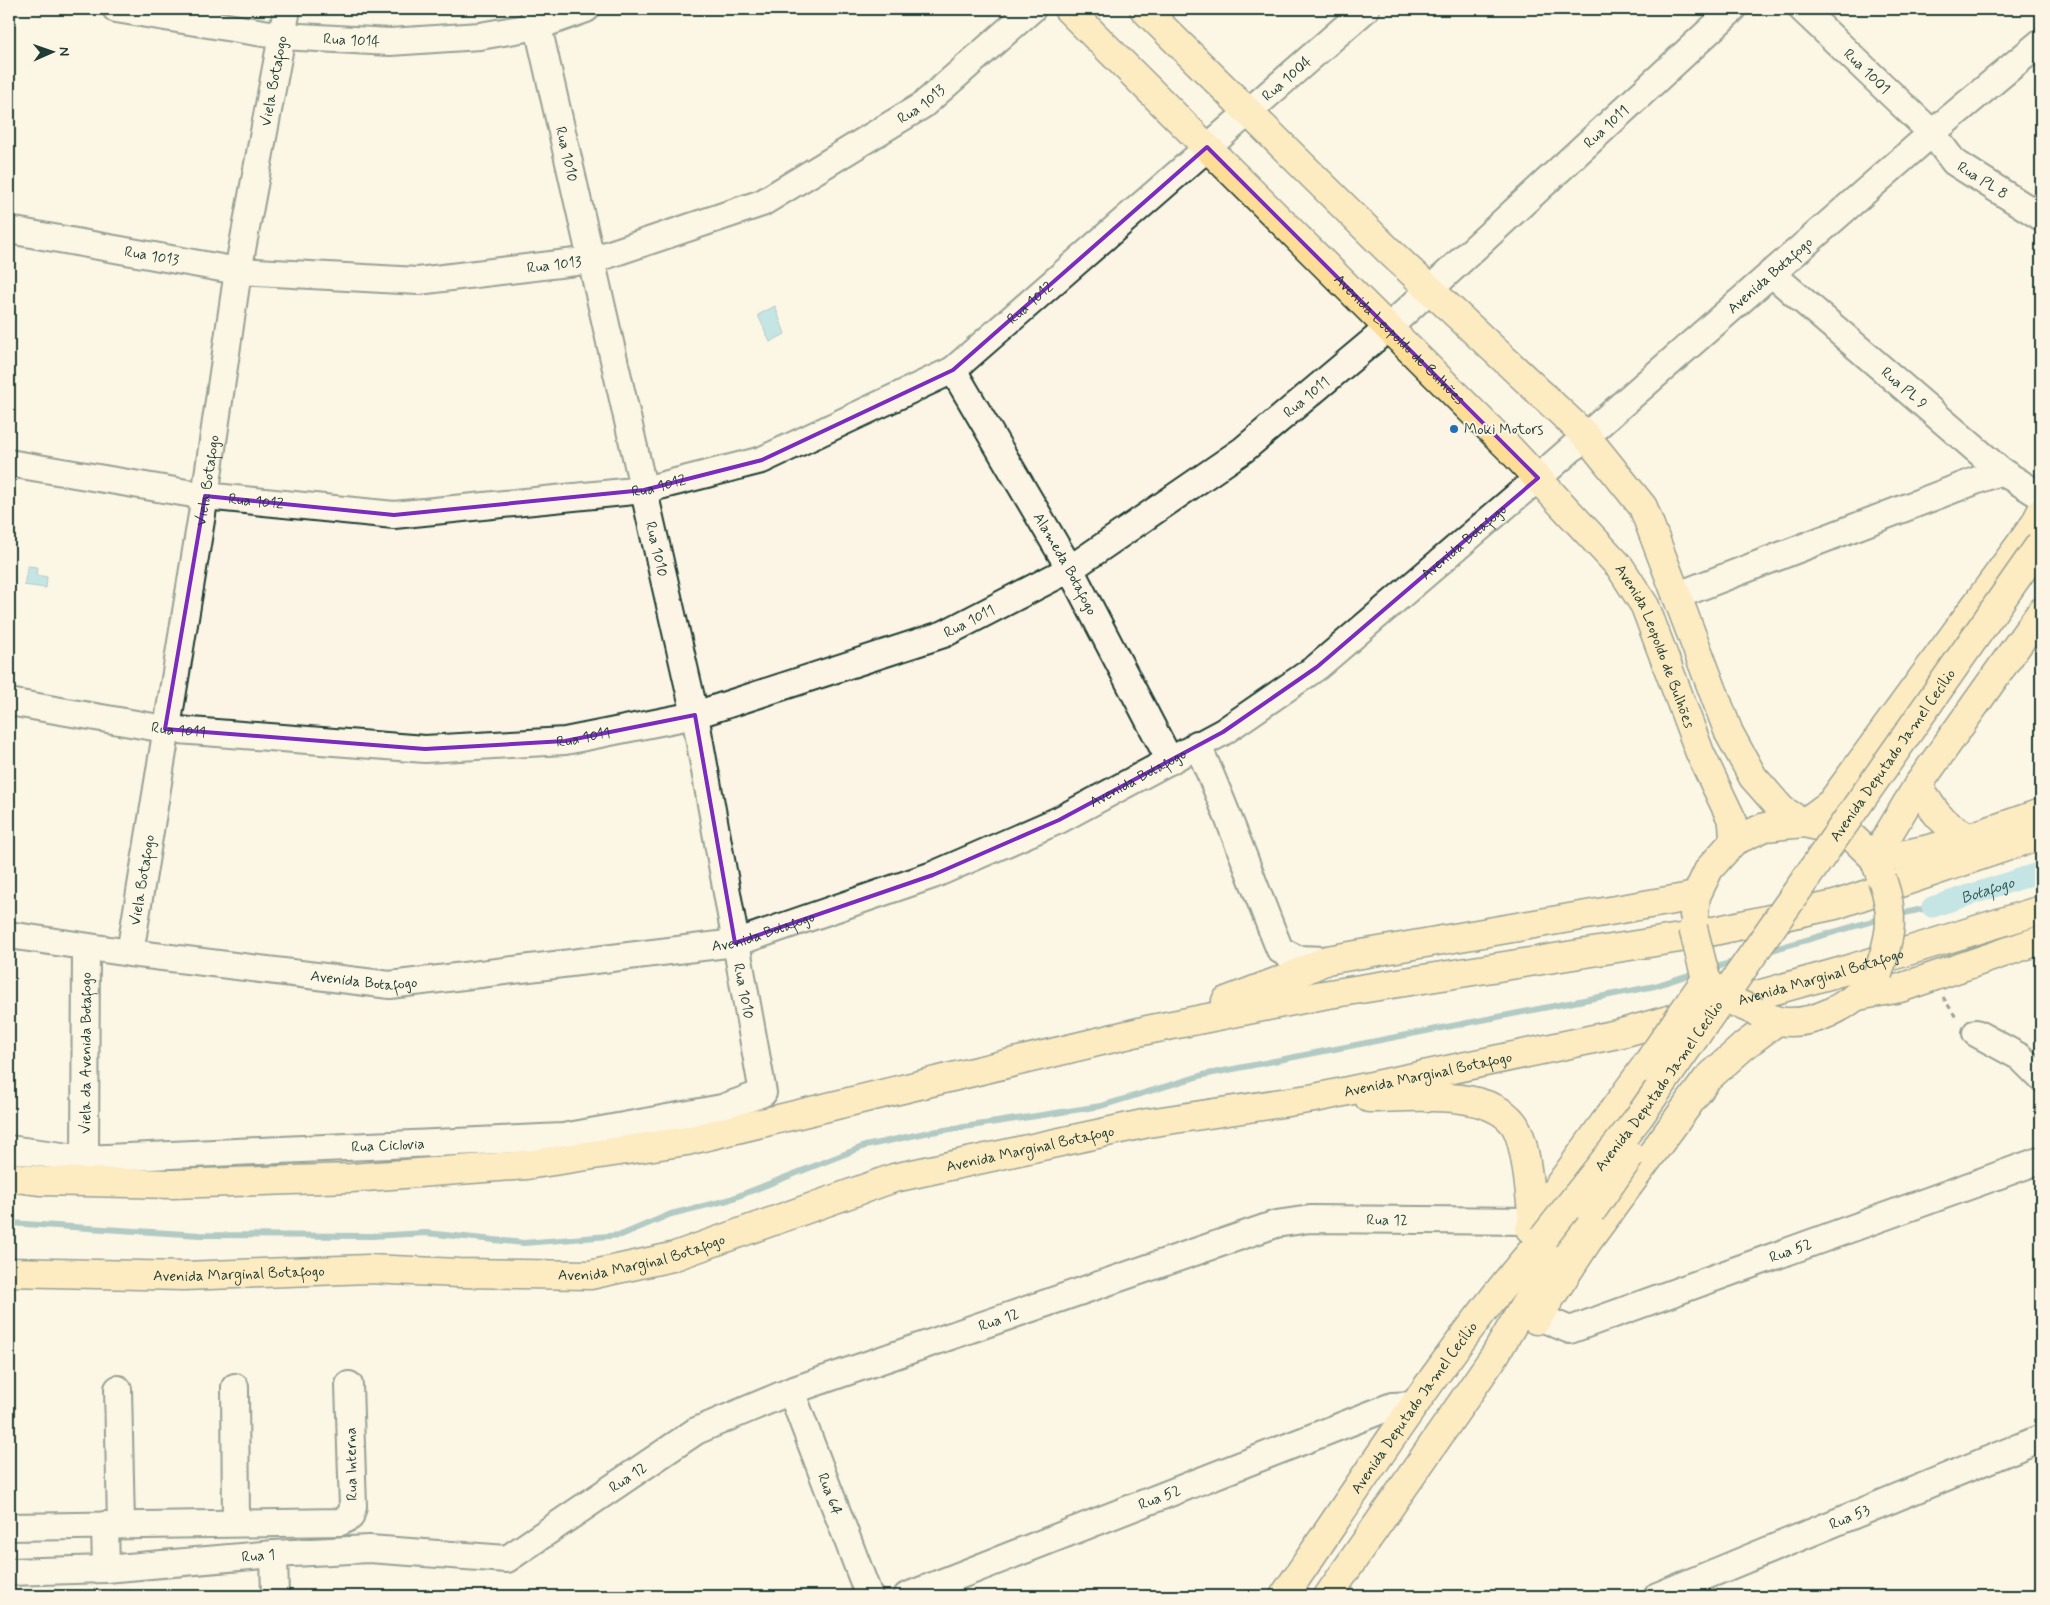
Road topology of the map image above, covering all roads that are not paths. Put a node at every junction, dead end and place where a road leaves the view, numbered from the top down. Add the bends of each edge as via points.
1 (116, 9) edge
2 (286, 9) edge
3 (586, 9) edge
4 (1032, 9) edge
5 (1068, 9) edge
6 (1144, 9) edge
7 (1366, 9) edge
8 (1734, 9) edge
9 (1802, 9) edge
10 (536, 17) edge
11 (282, 36) junction
12 (2041, 42) edge
13 (1249, 114) junction
14 (1932, 133) junction
15 (1207, 147) junction
16 (2041, 217) edge
17 (9, 230) edge
18 (592, 260) junction
19 (238, 270) junction
20 (1771, 273) junction
21 (1430, 290) junction
22 (1387, 329) junction
23 (953, 370) junction
24 (1585, 435) junction
25 (9, 463) edge
26 (2001, 471) junction
27 (1538, 478) junction
28 (644, 490) junction
29 (205, 496) junction
30 (2041, 496) edge
31 (2041, 512) edge
32 (2041, 544) edge
33 (1070, 569) junction
34 (2041, 574) edge
35 (1676, 596) junction
36 (2041, 612) edge
37 (9, 702) edge
38 (695, 715) junction
39 (166, 729) junction
40 (1197, 744) junction
41 (1170, 760) junction
42 (1918, 785) junction
43 (2041, 813) edge
44 (1804, 823) junction
45 (2041, 835) edge
46 (1969, 837) junction
47 (1734, 841) junction
48 (1878, 869) junction
49 (1696, 896) junction
50 (2041, 910) edge
51 (9, 935) edge
52 (2041, 940) edge
53 (735, 944) junction
54 (86, 947) junction
55 (130, 953) junction
56 (1326, 960) junction
57 (1706, 979) junction
58 (1858, 996) junction
59 (1767, 1017) junction
60 (1147, 1030) junction
61 (1976, 1033) dead end
62 (2041, 1078) edge
63 (763, 1093) joint
64 (1315, 1098) junction
65 (9, 1149) edge
66 (85, 1159) junction
67 (2041, 1160) edge
68 (9, 1177) edge
69 (1538, 1229) junction
70 (9, 1272) edge
71 (1539, 1318) junction
72 (1495, 1355) junction
73 (349, 1385) dead end
74 (235, 1387) dead end
75 (118, 1389) dead end
76 (791, 1390) junction
77 (1415, 1405) junction
78 (2041, 1438) edge
79 (236, 1523) junction
80 (113, 1524) junction
81 (9, 1527) edge
82 (274, 1554) junction
83 (507, 1559) joint
84 (106, 1569) junction
85 (9, 1572) edge
86 (274, 1596) edge
87 (869, 1596) edge
88 (907, 1596) edge
89 (1284, 1596) edge
90 (1328, 1596) edge
91 (1657, 1596) edge

1 - 11 street, Rua 1014
2 - 11 street, Viela Botafogo
3 - 10 street, Rua 1014
4 - 18 street, Rua 1013 via 922,105 762,203
5 - 15 main road, Avenida Leopoldo de Bulhões
6 - 13 main road
7 - 13 street, Rua 1004 via 1265,96
8 - 21 street, Rua 1011
9 - 14 street, Rua 1001
10 - 11 street, Rua 1014 via 480,36 390,42
10 - 18 street, Rua 1010
11 - 19 street, Viela Botafogo
12 - 14 street, Avenida Botafogo
13 - 15 street, Rua 1004
13 - 21 main road
14 - 16 street, Rua PL 8 via 1954,162
14 - 20 street, Avenida Botafogo
15 - 22 main road, Avenida Leopoldo de Bulhões
15 - 23 street, Rua 1012
17 - 19 street, Rua 1013
18 - 19 street, Rua 1013 via 418,281
18 - 28 street, Rua 1010
19 - 29 street, Viela Botafogo
20 - 24 street, Avenida Botafogo
20 - 26 street, Rua PL 9
21 - 22 street, Rua 1011
21 - 24 main road
22 - 27 main road, Avenida Leopoldo de Bulhões
22 - 33 street, Rua 1011 via 1243,450
23 - 28 street, Rua 1012 via 762,460
23 - 33 street, Alameda Botafogo
24 - 27 street, Avenida Botafogo
24 - 35 main road via 1643,506
25 - 29 street, Rua 1012
26 - 30 street, Rua PL 9
26 - 35 street
27 - 40 street, Avenida Botafogo via 1317,667 1223,732
27 - 47 main road, Avenida Leopoldo de Bulhões via 1620,567 1645,606 1700,753 1733,822
28 - 29 street, Rua 1012 via 394,515
28 - 38 street, Rua 1010
29 - 39 street, Viela Botafogo
31 - 44 main road via 2030,532 1831,802
32 - 69 main road, Avenida Deputado Jamel Cecílio, bridge via 1638,1117
33 - 38 street, Rua 1011 via 944,634
33 - 41 street, Alameda Botafogo
34 - 72 main road, Avenida Deputado Jamel Cecílio, bridge via 1591,1212 1541,1277
35 - 44 main road via 1729,733 1753,777 1782,810
36 - 42 main road
37 - 39 street, Rua 1011
38 - 39 street, Rua 1011 via 564,741 425,749
38 - 53 street, Rua 1010
39 - 55 street, Viela Botafogo
40 - 41 street, Avenida Botafogo
40 - 56 street via 1280,950 1297,959
41 - 53 street, Avenida Botafogo via 1059,820 933,875
42 - 46 main road via 1948,827
42 - 48 main road
43 - 46 main road
44 - 47 main road via 1765,827
44 - 48 main road via 1849,834
45 - 60 main road via 1835,905 1686,937 1323,995
46 - 48 main road via 1902,856
47 - 49 main road via 1708,869
48 - 58 main road, bridge via 1890,901 1890,936 1878,974
49 - 56 main road
49 - 57 main road, bridge via 1694,928
50 - 64 main road, Avenida Marginal Botafogo via 1843,971 1622,1033
51 - 54 street, Avenida Botafogo
52 - 58 main road via 1900,988
53 - 55 street, Avenida Botafogo via 390,985
53 - 63 street, Rua 1010
54 - 55 street, Avenida Botafogo
54 - 66 street, Viela da Avenida Botafogo
56 - 60 main road via 1294,976
57 - 59 main road, bridge via 1718,995
57 - 69 main road, bridge
58 - 59 main road via 1820,1016 1791,1022
59 - 71 main road via 1745,1045 1707,1079 1587,1242
60 - 68 main road via 687,1142 527,1165 351,1178 172,1184 41,1181
61 - 62 street via 2020,1057
63 - 66 street, Rua Ciclovia via 722,1108 563,1137
64 - 69 main road via 1466,1099 1498,1109 1515,1125
64 - 70 main road, Avenida Marginal Botafogo via 1148,1123 894,1178 672,1257 590,1275 368,1269 183,1276
65 - 66 street, Rua Ciclovia
67 - 71 street, Rua 52 via 1570,1330
69 - 76 street, Rua 12 via 1310,1219 1276,1224
69 - 77 main road, Avenida Deputado Jamel Cecílio via 1511,1275
71 - 72 main road
72 - 90 main road, Avenida Deputado Jamel Cecílio
73 - 79 street, Rua Interna via 353,1507 350,1517 340,1522
74 - 79 street
75 - 80 street
76 - 83 street, Rua 12 via 696,1431
76 - 87 street, Rua 64
77 - 88 street, Rua 52 via 1392,1406
77 - 89 main road, Avenida Deputado Jamel Cecílio
78 - 91 street, Rua 53
79 - 80 street, Rua Interna
80 - 81 street, Rua Interna
80 - 84 street
82 - 83 street, Rua 1 via 369,1549
82 - 84 street, Rua 1
82 - 86 street
84 - 85 street, Rua 1

